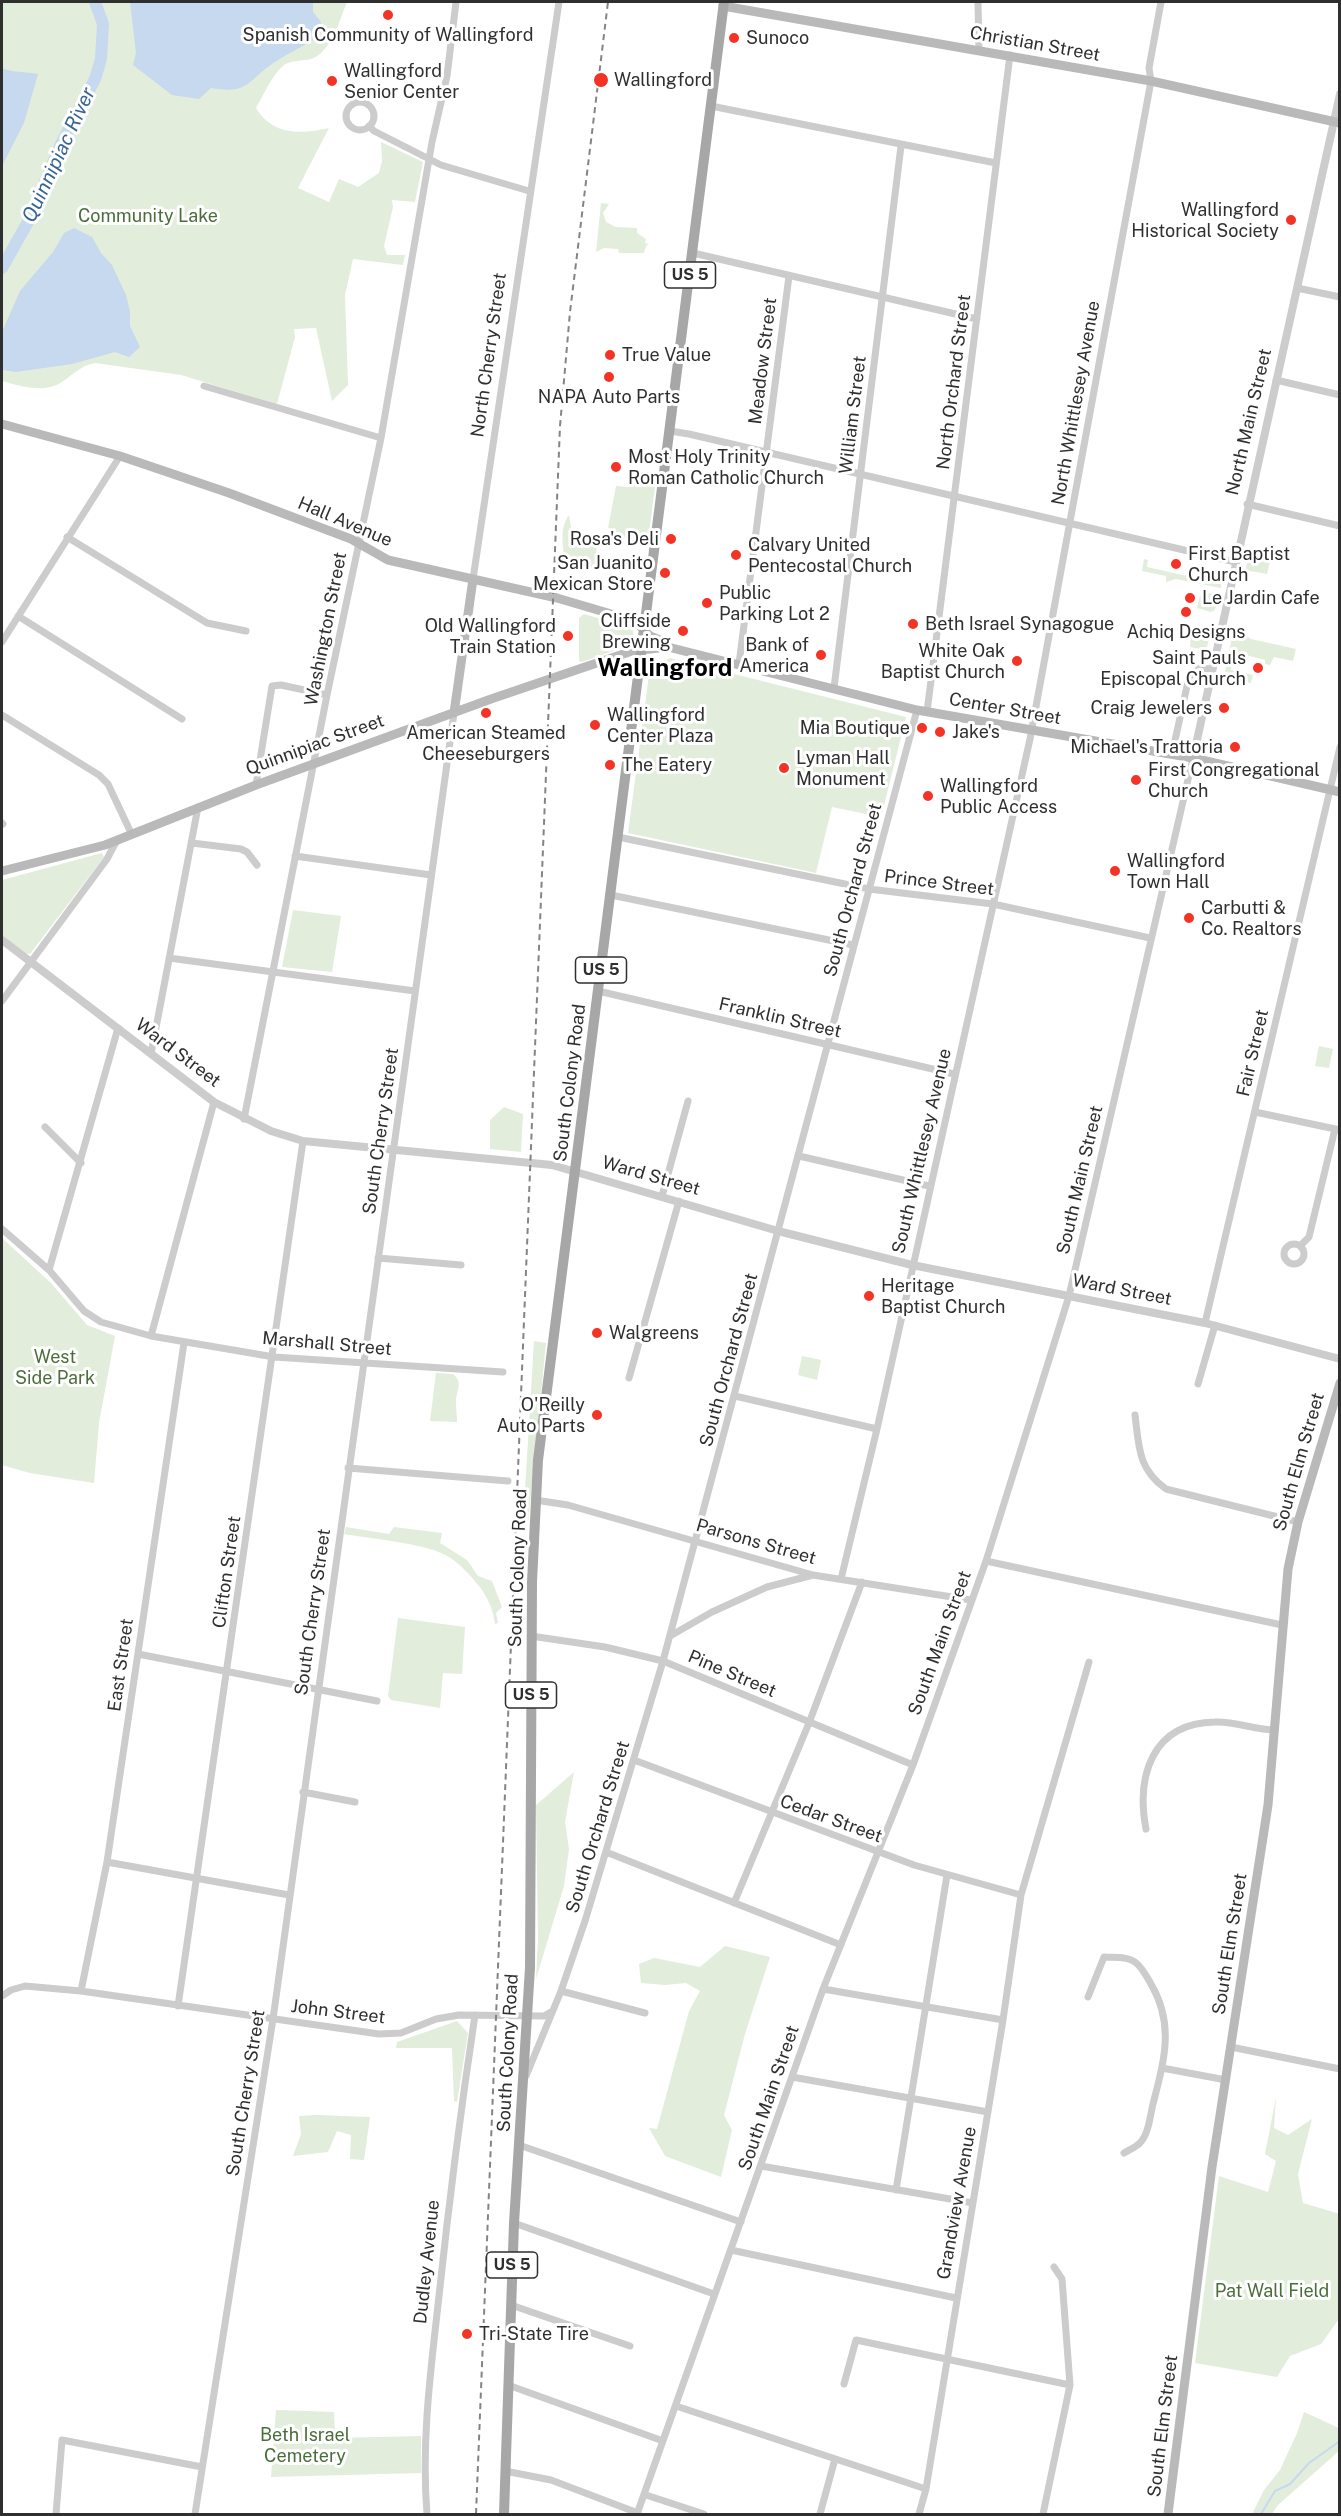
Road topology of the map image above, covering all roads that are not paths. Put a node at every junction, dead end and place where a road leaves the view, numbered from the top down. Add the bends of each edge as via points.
1 (456, 2) edge
2 (560, 2) edge
3 (978, 2) edge
4 (1161, 2) edge
5 (723, 4) edge
6 (979, 50) junction
7 (1010, 55) junction
8 (1151, 81) junction
9 (1340, 94) edge
10 (711, 106) junction
11 (1337, 122) edge
12 (369, 126) junction
13 (901, 146) junction
14 (430, 160) junction
15 (996, 164) junction
16 (529, 191) junction
17 (693, 253) junction
18 (789, 276) junction
19 (1298, 288) junction
20 (883, 297) junction
21 (1340, 297) edge
22 (977, 319) junction
23 (1276, 381) junction
24 (204, 386) dead end
25 (1340, 395) edge
26 (2, 424) edge
27 (670, 431) junction
28 (381, 438) junction
29 (766, 452) junction
30 (120, 456) junction
31 (861, 474) junction
32 (955, 497) junction
33 (1247, 504) junction
34 (1070, 522) junction
35 (1340, 525) edge
36 (67, 537) junction
37 (358, 543) junction
38 (1235, 562) junction
39 (472, 579) junction
40 (18, 616) junction
41 (643, 628) junction
42 (246, 631) dead end
43 (2, 642) edge
44 (668, 647) junction
45 (640, 649) junction
46 (739, 664) junction
47 (1212, 669) junction
48 (834, 688) junction
49 (327, 695) junction
50 (916, 710) junction
51 (927, 712) junction
52 (454, 713) junction
53 (2, 715) edge
54 (182, 719) dead end
55 (1032, 730) junction
56 (1340, 747) edge
57 (1172, 754) junction
58 (1193, 758) junction
59 (315, 763) junction
60 (255, 785) junction
61 (1329, 790) junction
62 (1340, 792) edge
63 (198, 807) junction
64 (132, 835) junction
65 (618, 837) junction
66 (117, 840) junction
67 (192, 843) junction
68 (295, 856) junction
69 (257, 865) dead end
70 (2, 871) edge
71 (431, 875) junction
72 (869, 890) junction
73 (611, 895) junction
74 (993, 904) junction
75 (1150, 938) junction
76 (2, 940) edge
77 (853, 945) junction
78 (169, 958) junction
79 (30, 962) junction
80 (273, 971) junction
81 (415, 991) junction
82 (598, 991) junction
83 (2, 1001) edge
84 (118, 1028) junction
85 (828, 1044) junction
86 (151, 1054) junction
87 (954, 1074) junction
88 (688, 1101) dead end
89 (214, 1102) junction
90 (1255, 1112) junction
91 (244, 1119) junction
92 (45, 1127) dead end
93 (1337, 1129) edge
94 (303, 1141) junction
95 (394, 1151) junction
96 (799, 1156) junction
97 (81, 1164) junction
98 (576, 1172) junction
99 (930, 1186) junction
100 (662, 1196) junction
101 (679, 1201) junction
102 (2, 1229) edge
103 (778, 1231) junction
104 (1300, 1246) dead end
105 (378, 1258) junction
106 (461, 1265) dead end
107 (912, 1265) junction
108 (49, 1270) junction
109 (1069, 1296) junction
110 (1205, 1323) junction
111 (1215, 1325) junction
112 (151, 1336) junction
113 (184, 1343) junction
114 (274, 1357) junction
115 (1340, 1359) edge
116 (364, 1363) junction
117 (503, 1372) dead end
118 (629, 1378) dead end
119 (1198, 1384) dead end
120 (1339, 1389) edge
121 (735, 1396) junction
122 (1135, 1415) dead end
123 (877, 1429) junction
124 (348, 1468) junction
125 (508, 1481) dead end
126 (535, 1500) junction
127 (1298, 1522) junction
128 (697, 1540) junction
129 (986, 1561) junction
130 (813, 1575) junction
131 (841, 1578) junction
132 (862, 1582) junction
133 (971, 1600) junction
134 (1282, 1625) junction
135 (531, 1636) junction
136 (670, 1636) junction
137 (138, 1654) junction
138 (663, 1661) junction
139 (1089, 1662) dead end
140 (228, 1671) junction
141 (318, 1689) junction
142 (377, 1701) dead end
143 (809, 1723) junction
144 (1275, 1730) junction
145 (634, 1760) junction
146 (913, 1765) junction
147 (303, 1792) junction
148 (355, 1803) dead end
149 (773, 1813) junction
150 (1146, 1829) dead end
151 (606, 1852) junction
152 (877, 1852) junction
153 (107, 1862) junction
154 (947, 1875) junction
155 (197, 1879) junction
156 (289, 1894) junction
157 (1021, 1895) junction
158 (734, 1903) junction
159 (840, 1945) junction
160 (823, 1989) junction
161 (561, 1990) junction
162 (81, 1991) junction
163 (2, 1996) edge
164 (1088, 1997) dead end
165 (178, 2006) junction
166 (926, 2006) junction
167 (551, 2012) junction
168 (645, 2013) dead end
169 (475, 2015) junction
170 (527, 2016) junction
171 (273, 2019) junction
172 (1003, 2020) junction
173 (1232, 2047) junction
174 (1162, 2068) junction
175 (1340, 2069) edge
176 (792, 2077) junction
177 (524, 2080) junction
178 (1226, 2080) junction
179 (912, 2098) junction
180 (988, 2112) junction
181 (519, 2145) junction
182 (1124, 2153) dead end
183 (761, 2166) junction
184 (896, 2190) junction
185 (973, 2204) junction
186 (741, 2222) junction
187 (514, 2223) junction
188 (731, 2250) junction
189 (1054, 2267) dead end
190 (714, 2294) junction
191 (956, 2298) junction
192 (511, 2305) junction
193 (630, 2346) dead end
194 (947, 2360) junction
195 (844, 2384) dead end
196 (508, 2385) junction
197 (1070, 2385) junction
198 (676, 2406) junction
199 (663, 2440) junction
200 (835, 2459) junction
201 (202, 2467) junction
202 (505, 2471) junction
203 (926, 2489) junction
204 (646, 2495) junction
205 (56, 2514) edge
206 (195, 2514) edge
207 (427, 2514) edge
208 (504, 2514) edge
209 (638, 2514) edge
210 (704, 2514) edge
211 (820, 2514) edge
212 (920, 2514) edge
213 (1043, 2514) edge
214 (1168, 2514) edge

1 - 14 street, Washington Street via 447,76
2 - 16 street, North Cherry Street
3 - 6 street
4 - 8 street, North Whittlesey Avenue via 1149,69
5 - 6 main road, Christian Street
5 - 10 main road, US 5
6 - 7 main road, Christian Street
7 - 8 main road, Christian Street
7 - 15 street, North Orchard Street
8 - 11 main road, Christian Street
8 - 34 street, North Whittlesey Avenue
9 - 11 street, North Main Street
10 - 13 street
10 - 17 main road, US 5
11 - 19 street, North Main Street
12 - 12 street via 372,109 361,102 352,105 347,112 350,124 357,129
12 - 14 street
13 - 15 street
13 - 20 street, William Street
14 - 16 street
14 - 28 street, Washington Street
15 - 22 street, North Orchard Street
16 - 39 street, North Cherry Street
17 - 18 street
17 - 27 main road, US 5
18 - 20 street
18 - 29 street, Meadow Street
19 - 21 street
19 - 23 street, North Main Street
20 - 22 street
20 - 31 street, William Street
22 - 32 street, North Orchard Street
23 - 25 street
23 - 33 street, North Main Street
24 - 28 street
26 - 30 main road, Hall Avenue
27 - 29 street
27 - 41 main road, US 5
28 - 37 street, Washington Street
29 - 31 street
29 - 46 street, Meadow Street
30 - 36 street
30 - 37 main road, Hall Avenue
31 - 32 street
31 - 48 street, William Street
32 - 34 street
32 - 51 street, North Orchard Street
33 - 35 street
33 - 38 street, North Main Street
34 - 38 street
34 - 55 street, North Whittlesey Avenue
36 - 40 street
36 - 42 street via 207,623
37 - 39 main road, Hall Avenue via 388,560
37 - 49 street, Washington Street
38 - 47 street, North Main Street
39 - 41 main road, Hall Avenue via 603,611 635,621
39 - 52 main road, North Cherry Street
40 - 43 street
40 - 54 street
41 - 44 main road, Center Street
41 - 45 main road, South Colony Road / US 5
44 - 45 main road, Center Street
44 - 46 main road, Center Street
45 - 52 main road, Quinnipiac Street
45 - 65 main road, South Colony Road / US 5
46 - 48 main road, Center Street
47 - 57 street via 1200,668 1189,677
47 - 58 street, North Main Street
48 - 50 main road, Center Street
49 - 59 street, Washington Street
49 - 60 street via 272,686
50 - 51 main road, Center Street
50 - 72 street, South Orchard Street
51 - 55 main road, Center Street
52 - 59 main road, Quinnipiac Street
52 - 71 street, South Cherry Street
53 - 64 street via 99,775 108,784
55 - 57 main road, Center Street
55 - 74 street, South Whittlesey Avenue
56 - 61 street, Fair Street
57 - 58 main road, Center Street
58 - 61 main road, Center Street
58 - 75 street, South Main Street
59 - 60 main road, Quinnipiac Street
59 - 68 street, Washington Street
60 - 63 main road, Quinnipiac Street
61 - 62 main road, Center Street
61 - 90 street, Fair Street
63 - 64 main road, Quinnipiac Street
63 - 67 street
64 - 66 main road, Quinnipiac Street
65 - 72 street, Prince Street
65 - 73 main road, South Colony Road / US 5
66 - 70 main road, Quinnipiac Street
66 - 79 street
67 - 69 street via 241,849
67 - 78 street
68 - 71 street
68 - 80 street, Washington Street
71 - 81 street, South Cherry Street
72 - 74 street, Prince Street
72 - 77 street, South Orchard Street
73 - 77 street
73 - 82 main road, South Colony Road / US 5
74 - 75 street, Prince Street
74 - 87 street, South Whittlesey Avenue
75 - 109 street, South Main Street
76 - 79 street, Ward Street
77 - 85 street, South Orchard Street
78 - 80 street
78 - 86 street
79 - 83 street
79 - 84 street, Ward Street
80 - 81 street
80 - 91 street, Washington Street
81 - 95 street, South Cherry Street
82 - 85 street, Franklin Street
82 - 98 main road, South Colony Road / US 5
84 - 86 street, Ward Street
84 - 97 street
85 - 87 street, Franklin Street
85 - 96 street, South Orchard Street
86 - 89 street, Ward Street
87 - 99 street, South Whittlesey Avenue
88 - 100 street
89 - 91 street, Ward Street
89 - 112 street
90 - 93 street
90 - 110 street, Fair Street
91 - 94 street, Ward Street
92 - 97 street
93 - 104 street via 1309,1237
94 - 95 street, Ward Street
94 - 114 street, Clifton Street
95 - 98 street, Ward Street via 535,1163
95 - 105 street, South Cherry Street
96 - 99 street
96 - 103 street, South Orchard Street
97 - 108 street
98 - 100 street, Ward Street
98 - 126 main road, South Colony Road / US 5 via 543,1410
99 - 107 street, South Whittlesey Avenue
100 - 101 street, Ward Street
101 - 103 street, Ward Street
101 - 118 street
102 - 108 street, Marshall Street
103 - 107 street, Ward Street
103 - 121 street, South Orchard Street
105 - 106 street
105 - 116 street, South Cherry Street
107 - 109 street, Ward Street
107 - 123 street, South Whittlesey Avenue
108 - 112 street, Marshall Street via 84,1311 102,1322
109 - 110 street, Ward Street
109 - 129 street, South Main Street
110 - 111 street, Ward Street
111 - 115 street, Ward Street
111 - 119 street
112 - 113 street, Marshall Street
113 - 114 street, Marshall Street
113 - 137 street, East Street
114 - 116 street, Marshall Street
114 - 140 street, Clifton Street
116 - 117 street, Marshall Street
116 - 124 street, South Cherry Street
120 - 127 main road, South Elm Street
121 - 123 street
121 - 128 street, South Orchard Street
122 - 127 street via 1143,1466 1166,1489
123 - 131 street, South Whittlesey Avenue
124 - 125 street
124 - 141 street, South Cherry Street
126 - 128 street, Parsons Street via 568,1504
126 - 135 main road, South Colony Road / US 5
127 - 134 main road, South Elm Street
128 - 130 street, Parsons Street
128 - 136 street, South Orchard Street
129 - 133 street, South Main Street
129 - 134 street
130 - 131 street, Parsons Street
130 - 136 street via 767,1587
131 - 132 street, Parsons Street
132 - 133 street, Parsons Street
132 - 143 street
133 - 146 street, South Main Street
134 - 144 main road, South Elm Street
135 - 138 street, Pine Street
135 - 170 main road, South Colony Road / US 5
136 - 138 street, South Orchard Street
137 - 140 street
137 - 153 street, East Street
138 - 143 street, Pine Street
138 - 145 street, South Orchard Street
139 - 157 street, Grandview Avenue
140 - 141 street
140 - 155 street, Clifton Street
141 - 142 street
141 - 147 street, South Cherry Street
143 - 146 street, Pine Street
143 - 149 street
144 - 150 street via 1216,1722 1185,1726 1159,1744 1148,1765 1142,1808
144 - 173 main road, South Elm Street via 1268,1805
145 - 149 street, Cedar Street
145 - 151 street, South Orchard Street
146 - 152 street, South Main Street
147 - 148 street
147 - 156 street, South Cherry Street
149 - 152 street, Cedar Street
149 - 158 street
151 - 158 street
151 - 161 street, South Orchard Street
152 - 154 street, Cedar Street
152 - 159 street, South Main Street
153 - 155 street
153 - 162 street, East Street
154 - 157 street, Cedar Street
154 - 166 street
155 - 156 street
155 - 165 street, Clifton Street
156 - 171 street, South Cherry Street
157 - 172 street, Grandview Avenue
158 - 159 street
159 - 160 street, South Main Street
160 - 166 street
160 - 176 street, South Main Street
161 - 167 street, South Orchard Street
161 - 168 street
162 - 163 street, John Street via 25,1986
162 - 165 street, John Street
164 - 174 street via 1104,1957 1135,1962 1159,1998 1166,2023
165 - 171 street, John Street
166 - 172 street
166 - 179 street
167 - 170 street
167 - 177 street, South Orchard Street
169 - 170 street, John Street
169 - 171 street, John Street via 446,2016 389,2034
169 - 207 street, Dudley Avenue via 430,2370
170 - 177 main road, South Colony Road / US 5
171 - 201 street, South Cherry Street
172 - 180 street, Grandview Avenue
173 - 175 street
173 - 178 main road, South Elm Street
174 - 178 street
174 - 182 street via 1146,2132 1140,2143
176 - 179 street
176 - 183 street, South Main Street
177 - 181 main road, South Colony Road / US 5
178 - 214 main road, South Elm Street
179 - 180 street
179 - 184 street
180 - 185 street, Grandview Avenue
181 - 186 street
181 - 187 main road, South Colony Road / US 5
183 - 184 street
183 - 186 street, South Main Street
184 - 185 street
185 - 191 street, Grandview Avenue
186 - 188 street, South Main Street
187 - 190 street
187 - 192 main road, South Colony Road / US 5
188 - 190 street, South Main Street
188 - 191 street
189 - 197 street via 1062,2279
190 - 198 street, South Main Street
191 - 194 street, Grandview Avenue
192 - 193 street
192 - 196 main road, South Colony Road / US 5
194 - 195 street via 856,2340
194 - 197 street
194 - 203 street, Grandview Avenue
196 - 199 street
196 - 202 main road, South Colony Road / US 5
197 - 213 street
198 - 199 street, South Main Street
198 - 200 street
199 - 204 street, South Main Street
200 - 203 street
200 - 211 street
201 - 205 street via 62,2440
201 - 206 street, South Cherry Street
202 - 208 main road, South Colony Road / US 5
202 - 209 street via 551,2480
203 - 212 street, Grandview Avenue
204 - 209 street, South Main Street
204 - 210 street

